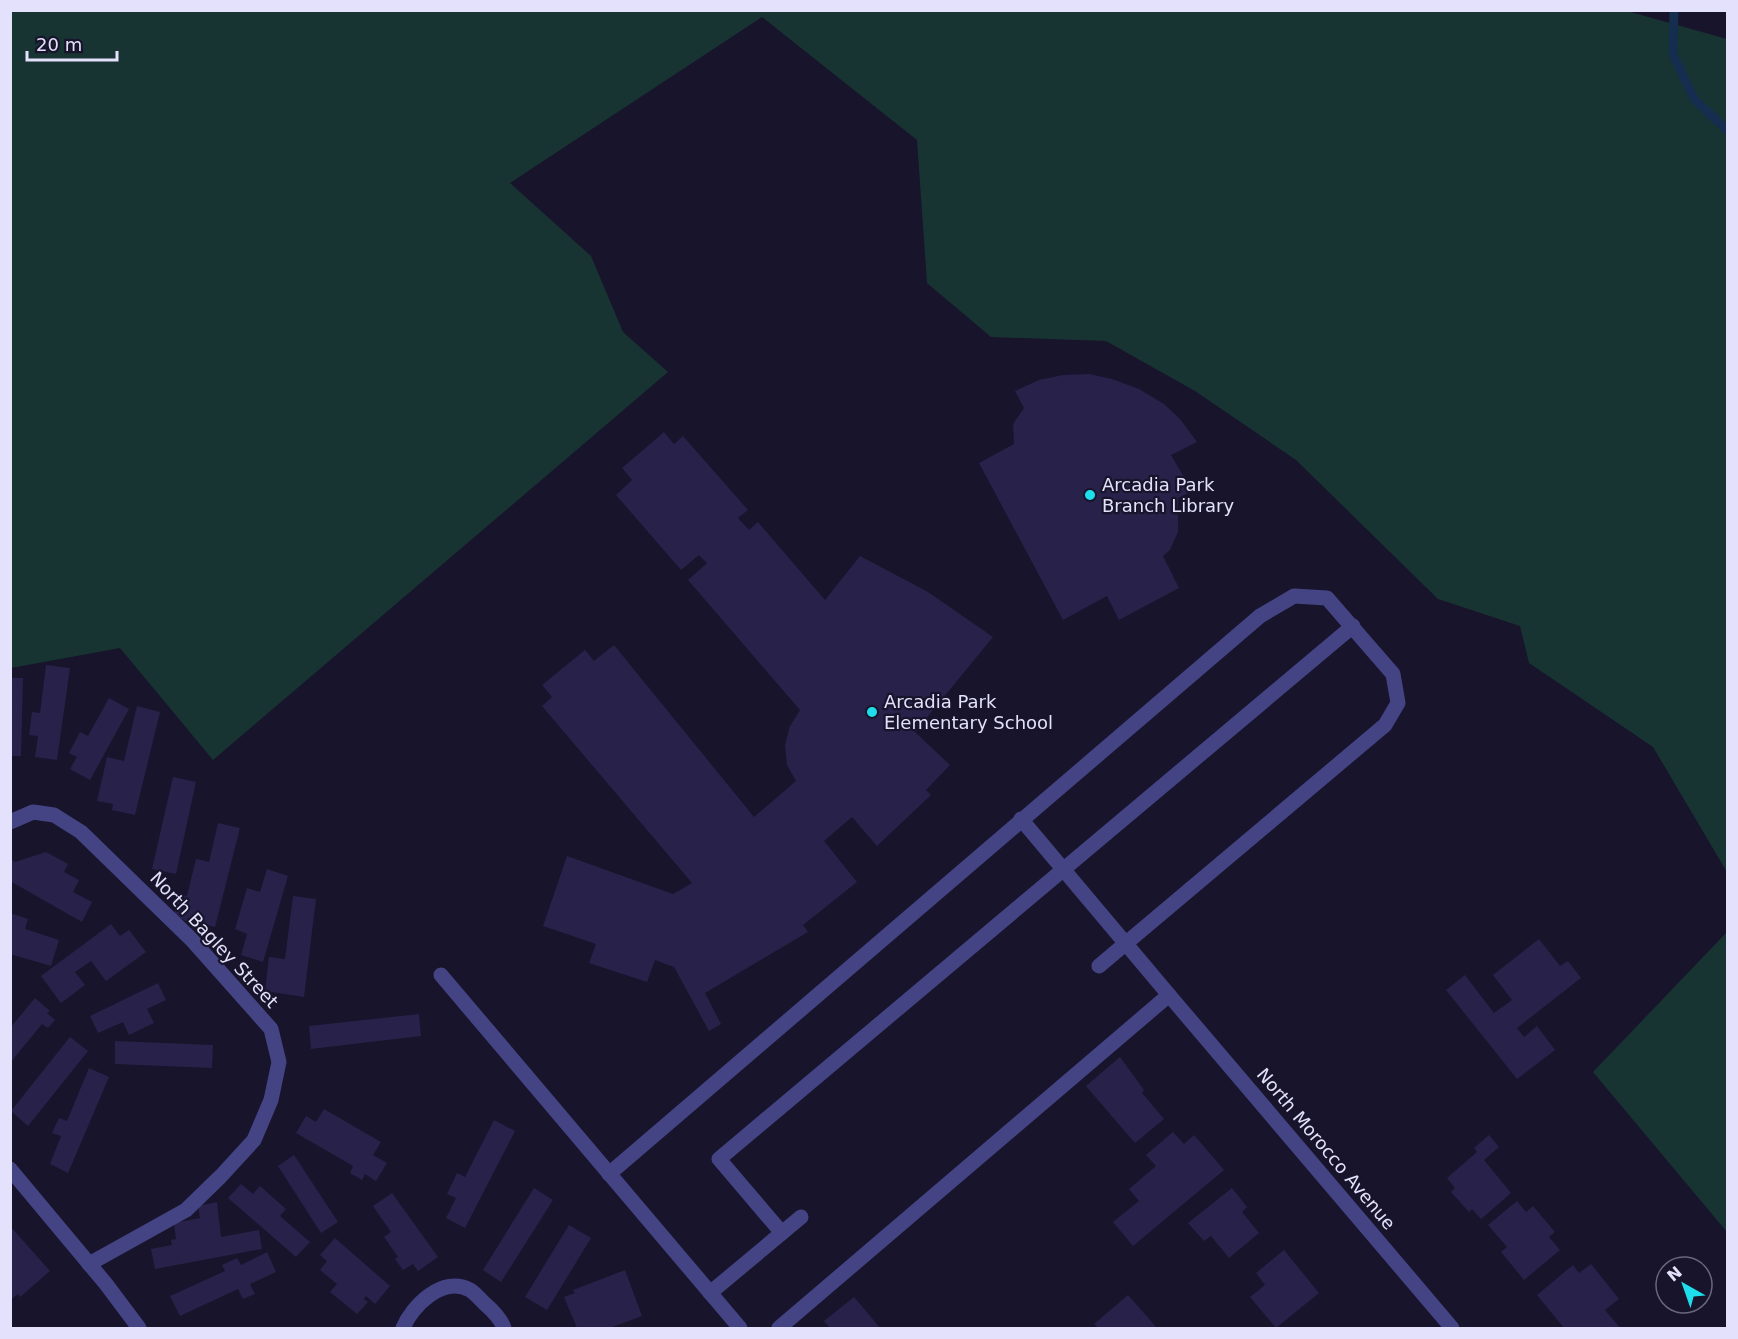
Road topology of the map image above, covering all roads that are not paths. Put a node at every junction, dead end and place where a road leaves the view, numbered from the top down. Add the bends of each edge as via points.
1 (1353, 626) junction
2 (1021, 819) junction
3 (10, 822) edge
4 (1064, 871) junction
5 (1127, 944) junction
6 (1099, 966) dead end
7 (441, 975) dead end
8 (1169, 995) junction
9 (10, 1169) edge
10 (609, 1174) junction
11 (801, 1217) dead end
12 (782, 1233) junction
13 (89, 1264) junction
14 (710, 1293) junction
15 (139, 1329) edge
16 (403, 1329) edge
17 (504, 1329) edge
18 (740, 1329) edge
19 (779, 1329) edge
20 (1452, 1329) edge

1 - 2 street via 1327,598 1294,596 1260,616
1 - 4 street
1 - 5 street via 1393,674 1398,703 1385,725
2 - 4 street, North Morocco Avenue
2 - 10 street
3 - 13 street, North Bagley Street via 33,812 54,815 81,832 192,940 271,1029 279,1062 271,1100 254,1140 221,1176 186,1210
4 - 5 street, North Morocco Avenue
4 - 12 street via 719,1159
5 - 6 street
5 - 8 street, North Morocco Avenue
7 - 10 street
8 - 19 street
8 - 20 street, North Morocco Avenue
9 - 13 street
10 - 14 street
11 - 12 street
12 - 14 street
13 - 15 street
14 - 18 street
16 - 17 street via 409,1314 431,1294 451,1287 469,1289 488,1306

